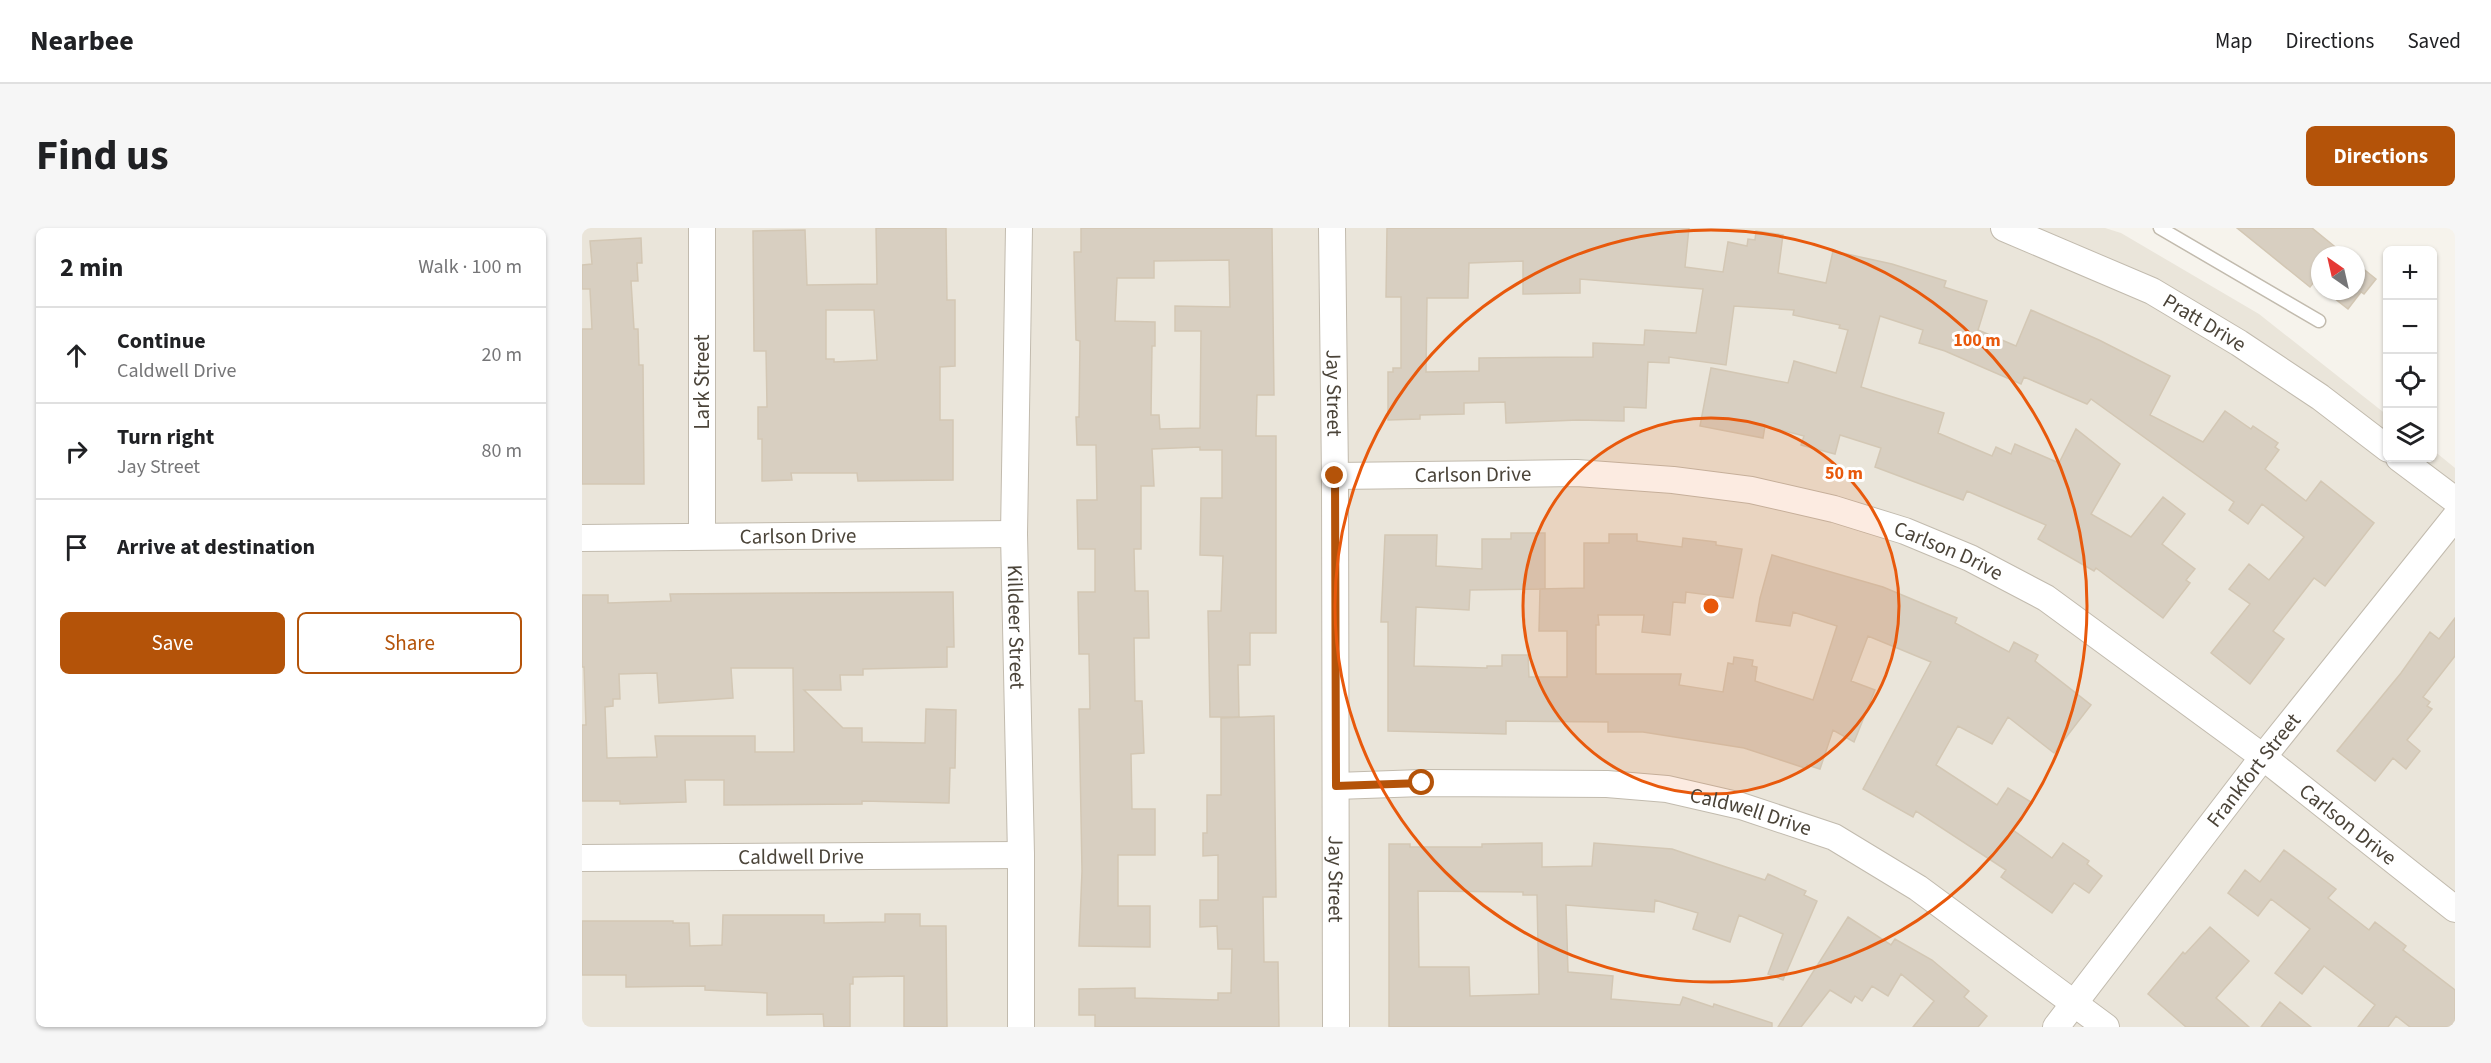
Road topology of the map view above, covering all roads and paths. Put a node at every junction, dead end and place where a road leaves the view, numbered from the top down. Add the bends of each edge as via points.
1 (702, 228) edge
2 (1019, 228) edge
3 (1332, 228) edge
4 (2004, 228) edge
5 (2160, 228) edge
6 (2319, 321) dead end
7 (2383, 445) edge
8 (2404, 462) edge
9 (1335, 476) junction
10 (2455, 500) edge
11 (2455, 517) edge
12 (1014, 534) junction
13 (702, 536) junction
14 (582, 538) edge
15 (2264, 757) junction
16 (1336, 786) junction
17 (1021, 855) junction
18 (582, 858) edge
19 (2455, 909) edge
20 (2075, 1003) junction
21 (1021, 1027) edge
22 (1336, 1027) edge
23 (2056, 1027) edge
24 (2106, 1027) edge

1 - 13 street, Lark Street
2 - 12 street, Killdeer Street
3 - 9 street, Jay Street
4 - 7 street, Pratt Drive via 2152,291 2320,397
5 - 6 lane
8 - 10 street
9 - 15 street, Carlson Drive via 1577,473 1751,490 1844,512 1905,531 1970,558 2046,598
9 - 16 street, Jay Street
11 - 15 street, Frankfort Street
12 - 13 street, Carlson Drive
12 - 17 street, Killdeer Street
13 - 14 street, Carlson Drive
15 - 19 street, Carlson Drive
15 - 20 street, Frankfort Street
16 - 20 street, Caldwell Drive via 1607,784 1667,789 1741,806 1834,837 1918,888
16 - 22 street, Jay Street
17 - 18 street, Caldwell Drive
17 - 21 street, Killdeer Street
20 - 23 street, Frankfort Street
20 - 24 street, Caldwell Drive

